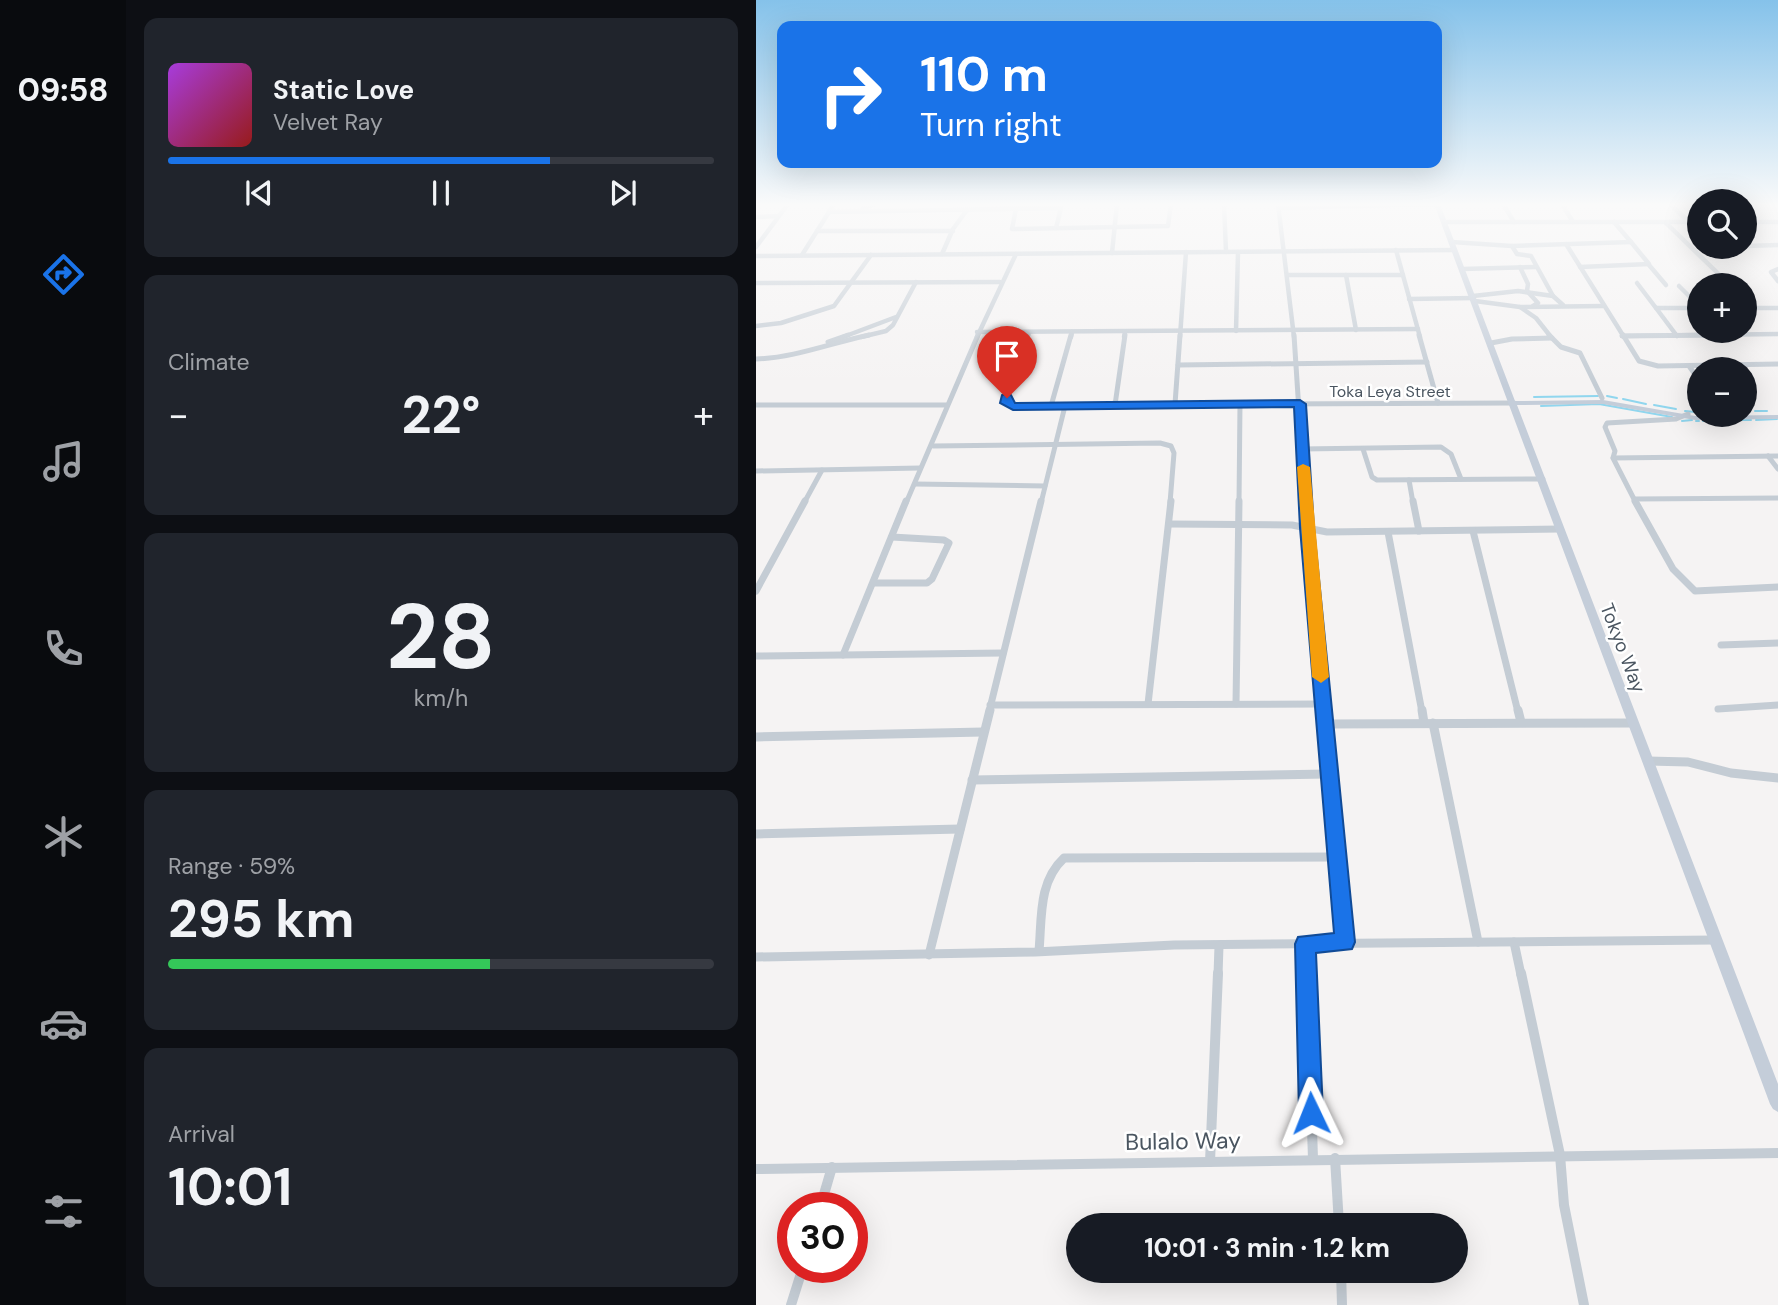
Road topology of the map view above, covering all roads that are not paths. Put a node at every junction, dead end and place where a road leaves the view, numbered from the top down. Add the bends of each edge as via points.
1 (864, 265) edge
2 (1010, 265) edge
3 (1185, 265) edge
4 (1238, 265) edge
5 (1287, 265) edge
6 (1400, 265) edge
7 (1460, 265) edge
8 (1649, 265) joint
9 (1520, 267) junction
10 (1536, 267) joint
11 (1580, 267) joint
12 (1462, 269) junction
13 (1778, 270) edge
14 (1288, 275) junction
15 (1346, 275) junction
16 (1403, 275) junction
17 (1778, 281) edge
18 (916, 282) junction
19 (1000, 282) junction
20 (756, 283) edge
21 (851, 283) junction
22 (1637, 283) dead end
23 (1666, 285) dead end
24 (1679, 286) dead end
25 (1527, 291) junction
26 (1687, 294) edge
27 (1553, 296) junction
28 (1409, 299) junction
29 (1474, 299) junction
30 (1563, 306) junction
31 (1603, 306) junction
32 (1520, 307) junction
33 (1531, 307) junction
34 (1687, 307) edge
35 (1656, 308) junction
36 (1757, 308) edge
37 (1778, 308) edge
38 (896, 317) junction
39 (756, 326) edge
40 (1418, 329) junction
41 (1356, 330) junction
42 (1236, 331) junction
43 (1294, 331) junction
44 (976, 332) junction
45 (1029, 332) junction
46 (1072, 332) junction
47 (1125, 332) junction
48 (1180, 332) junction
49 (1777, 335) edge
50 (1622, 336) junction
51 (1677, 336) junction
52 (1552, 338) junction
53 (1491, 343) junction
54 (811, 348) junction
55 (756, 359) edge
56 (1427, 362) junction
57 (1295, 363) junction
58 (1757, 364) edge
59 (1778, 364) edge
60 (1178, 365) junction
61 (1687, 366) edge
62 (1602, 398) junction
63 (1533, 402) junction
64 (1438, 403) junction
65 (1514, 403) junction
66 (1175, 404) junction
67 (1240, 404) junction
68 (1300, 404) junction
69 (756, 405) edge
70 (946, 405) junction
71 (1115, 405) junction
72 (1051, 406) junction
73 (1065, 406) junction
74 (1757, 414) edge
75 (1687, 415) junction
76 (1757, 415) edge
77 (1778, 415) edge
78 (933, 446) junction
79 (1055, 446) junction
80 (1302, 449) junction
81 (1363, 449) junction
82 (1768, 456) junction
83 (1778, 456) edge
84 (1613, 458) junction
85 (920, 468) junction
86 (1778, 469) edge
87 (822, 470) junction
88 (756, 471) edge
89 (1461, 479) junction
90 (1543, 479) junction
91 (1409, 480) junction
92 (915, 484) junction
93 (1045, 485) junction
94 (1778, 498) edge
95 (1635, 499) junction
96 (1169, 524) junction
97 (1239, 525) junction
98 (1307, 528) junction
99 (1560, 529) junction
100 (1419, 531) junction
101 (1473, 531) junction
102 (1388, 532) junction
103 (892, 537) junction
104 (874, 583) junction
105 (1778, 587) edge
106 (756, 591) edge
107 (1778, 643) edge
108 (1721, 645) dead end
109 (1003, 653) junction
110 (843, 655) junction
111 (756, 656) edge
112 (1148, 704) junction
113 (1236, 704) junction
114 (1323, 704) junction
115 (990, 705) junction
116 (1778, 705) edge
117 (1718, 709) dead end
118 (1521, 722) junction
119 (1428, 723) junction
120 (1633, 723) junction
121 (1325, 724) junction
122 (983, 732) junction
123 (756, 737) edge
124 (1647, 761) junction
125 (1327, 774) junction
126 (1778, 778) edge
127 (972, 780) junction
128 (960, 829) junction
129 (756, 834) edge
130 (1337, 857) junction
131 (1715, 940) junction
132 (1345, 942) junction
133 (1478, 942) junction
134 (1514, 942) junction
135 (1306, 944) junction
136 (1219, 946) junction
137 (1039, 951) junction
138 (929, 954) junction
139 (756, 957) edge
140 (1778, 1104) edge
141 (1778, 1153) edge
142 (1560, 1155) junction
143 (1335, 1158) junction
144 (1313, 1159) junction
145 (1210, 1162) junction
146 (832, 1167) junction
147 (756, 1169) edge
148 (825, 1192) edge
149 (1338, 1213) edge
150 (798, 1283) edge
151 (1341, 1283) edge
152 (791, 1305) edge
153 (1342, 1305) edge
154 (1584, 1305) edge

1 - 21 street
2 - 19 street
3 - 48 street
4 - 42 street
5 - 14 street
6 - 16 street
7 - 12 main road, Tokyo Way
8 - 11 street
8 - 23 street
9 - 10 street
9 - 12 street
9 - 25 street
10 - 27 street
11 - 31 street
12 - 29 main road, Tokyo Way
13 - 17 street via 1771,271
14 - 15 street
14 - 43 street
15 - 16 street
15 - 41 street
16 - 28 street
18 - 19 street
18 - 21 street
18 - 38 street
19 - 44 street
20 - 21 street
21 - 39 street via 834,306
22 - 35 street
24 - 26 street
25 - 27 street
25 - 29 street
25 - 33 street via 1538,303
27 - 30 street
28 - 29 street
28 - 40 street
29 - 32 street
29 - 53 main road, Tokyo Way
30 - 31 street
30 - 33 street
31 - 50 street
32 - 33 street
32 - 52 street via 1536,315
34 - 35 street
35 - 51 street
36 - 37 street
38 - 54 street
38 - 54 street via 883,332
40 - 41 street
40 - 56 street
41 - 43 street
42 - 43 street
42 - 48 street
43 - 57 street
44 - 45 street
44 - 70 street
45 - 46 street
45 - 72 street, Toka Leya Street via 1006,403
46 - 47 street
46 - 72 street
47 - 48 street
47 - 71 street
48 - 60 street
49 - 51 street
50 - 51 street
50 - 61 street via 1634,357 1644,363
52 - 53 street
52 - 62 street via 1566,352 1580,353
53 - 65 main road, Tokyo Way
54 - 55 street via 784,358
56 - 57 street
56 - 64 street
57 - 60 street
57 - 68 street
58 - 59 street
60 - 66 street
62 - 63 main road
62 - 75 main road
63 - 65 main road
63 - 75 main road via 1603,402
64 - 65 street, Toka Leya Street
64 - 68 street, Toka Leya Street
65 - 90 main road, Tokyo Way
66 - 67 street, Toka Leya Street
66 - 71 street, Toka Leya Street
67 - 68 street, Toka Leya Street
67 - 97 street
68 - 80 street
69 - 70 street
70 - 78 street
71 - 73 street, Toka Leya Street
72 - 73 street, Toka Leya Street
73 - 79 street
74 - 77 main road
75 - 84 street via 1609,422 1605,427 1615,451
76 - 77 main road
78 - 79 street
78 - 85 street
79 - 93 street
79 - 96 street via 1171,446
80 - 81 street
80 - 98 street
81 - 89 street via 1445,448
81 - 91 street via 1374,479
82 - 83 street
82 - 84 street
82 - 86 street
84 - 95 street
85 - 87 street
85 - 92 street
87 - 88 street
87 - 106 street
89 - 90 street
89 - 91 street
90 - 99 main road, Tokyo Way
91 - 100 street
92 - 93 street
92 - 103 street
93 - 109 street
94 - 95 street
95 - 105 street via 1673,569 1695,591
96 - 97 street
96 - 112 street
97 - 98 street
97 - 113 street
98 - 102 street
98 - 114 street
99 - 101 street
99 - 120 main road, Tokyo Way
100 - 101 street
100 - 102 street
101 - 118 street
102 - 119 street
103 - 104 street
103 - 104 street via 949,543 927,583
104 - 110 street
107 - 108 street
109 - 110 street
109 - 115 street
110 - 111 street
112 - 113 street
112 - 115 street
113 - 114 street
114 - 121 street
115 - 122 street
116 - 117 street
118 - 119 street
118 - 120 street
119 - 121 street
119 - 133 street
120 - 124 main road, Tokyo Way
121 - 125 street
122 - 123 street
122 - 127 street
124 - 126 street via 1688,762
124 - 131 main road, Tokyo Way
125 - 127 street
125 - 130 street
127 - 128 street
128 - 129 street
128 - 138 street
130 - 132 street
130 - 137 street via 1064,858 1052,866 1046,879
131 - 134 street
131 - 140 main road, Tokyo Way
132 - 133 street
132 - 135 street
133 - 134 street
134 - 142 street
135 - 136 street
135 - 144 street
136 - 137 street
136 - 145 street
137 - 138 street
138 - 139 street
141 - 142 street, Bulalo Way
142 - 143 street, Bulalo Way
142 - 154 street via 1564,1205
143 - 144 street, Bulalo Way
143 - 149 street
144 - 145 street, Bulalo Way
145 - 146 street, Bulalo Way
146 - 147 street, Bulalo Way
146 - 148 street
150 - 152 street
151 - 153 street

